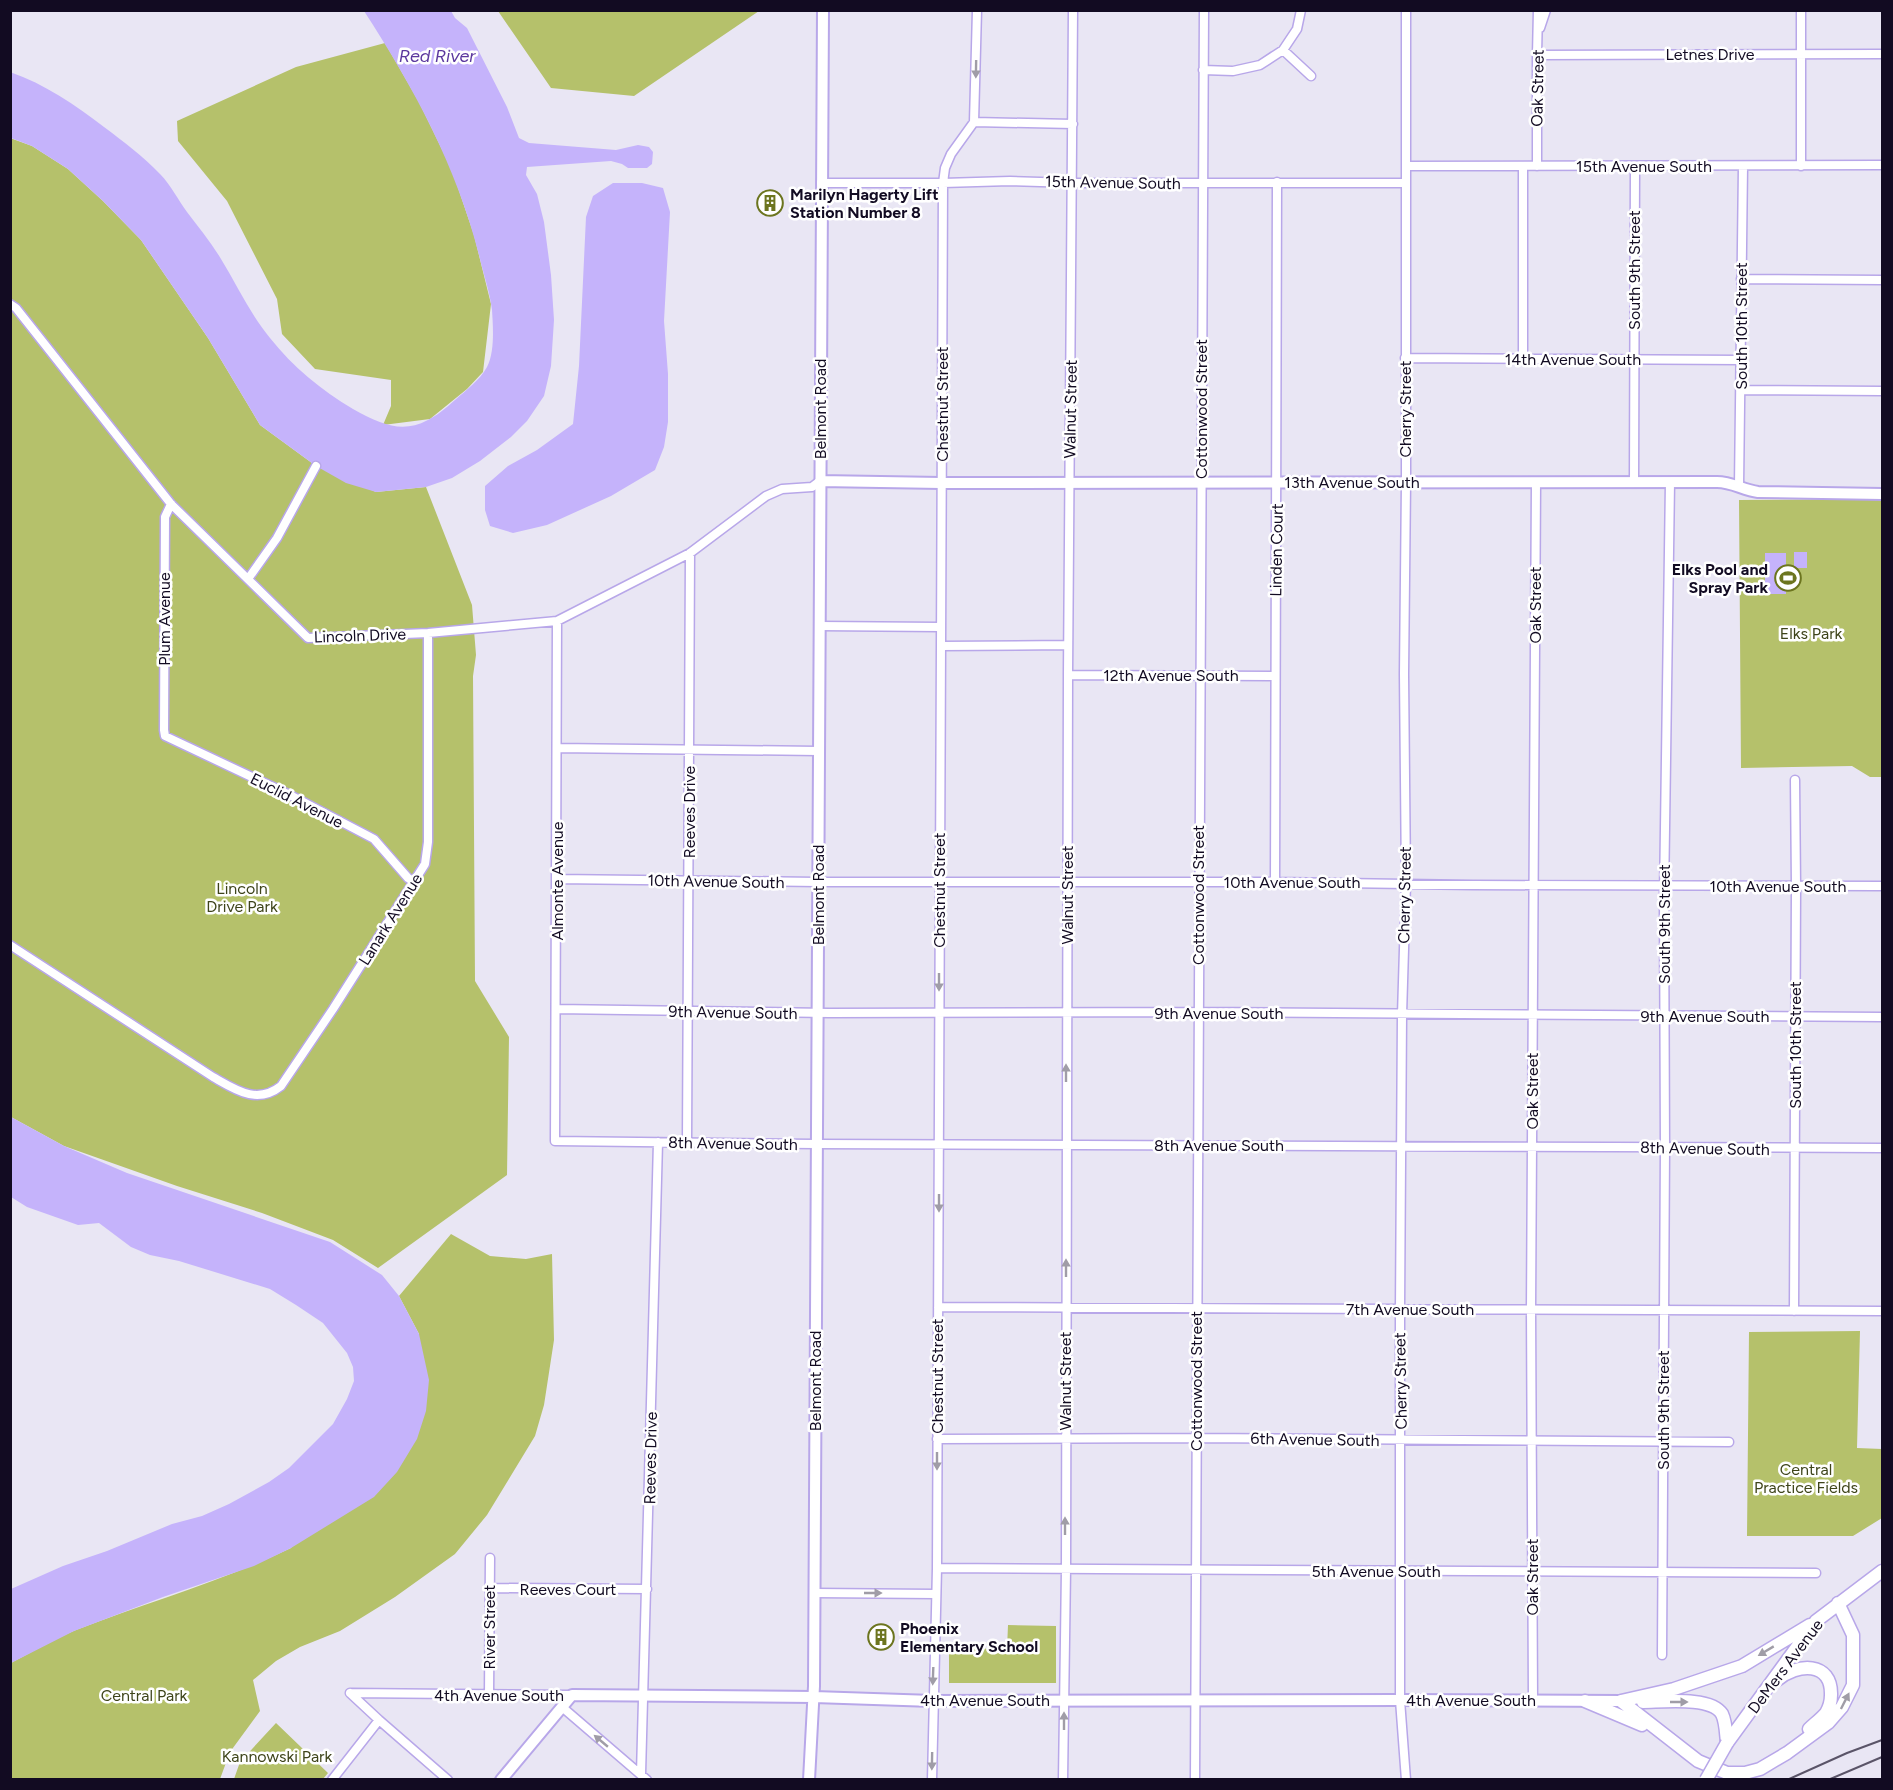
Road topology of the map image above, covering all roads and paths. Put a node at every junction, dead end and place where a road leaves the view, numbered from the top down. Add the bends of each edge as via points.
1 (823, 10) edge
2 (977, 10) edge
3 (1073, 10) edge
4 (1204, 10) edge
5 (1301, 10) edge
6 (1406, 10) edge
7 (1538, 10) edge
8 (1546, 10) edge
9 (1801, 10) edge
10 (1283, 50) junction
11 (1800, 54) junction
12 (1882, 54) edge
13 (1537, 55) junction
14 (1203, 70) junction
15 (1311, 76) dead end
16 (974, 122) junction
17 (1073, 124) junction
18 (1882, 165) edge
19 (1406, 166) junction
20 (1523, 166) junction
21 (1537, 166) junction
22 (1635, 166) junction
23 (1743, 166) junction
24 (1801, 166) junction
25 (1277, 182) junction
26 (821, 183) junction
27 (943, 183) junction
28 (1072, 183) junction
29 (1202, 183) junction
30 (1405, 183) junction
31 (1741, 279) junction
32 (1882, 280) edge
33 (10, 304) edge
34 (1405, 358) junction
35 (1634, 358) junction
36 (1523, 359) junction
37 (1741, 360) junction
38 (1741, 390) junction
39 (1882, 391) edge
40 (316, 466) dead end
41 (819, 480) junction
42 (1200, 481) junction
43 (1070, 482) junction
44 (1276, 482) junction
45 (1406, 482) junction
46 (1536, 482) junction
47 (1635, 482) junction
48 (1670, 482) junction
49 (941, 483) junction
50 (1739, 486) junction
51 (1882, 494) edge
52 (171, 504) junction
53 (690, 553) junction
54 (248, 579) junction
55 (557, 621) junction
56 (819, 626) junction
57 (940, 627) junction
58 (428, 633) junction
59 (1068, 645) junction
60 (941, 646) junction
61 (1068, 675) junction
62 (1199, 675) junction
63 (1275, 676) junction
64 (165, 736) joint
65 (557, 747) junction
66 (689, 749) junction
67 (818, 751) junction
68 (1795, 780) dead end
69 (557, 879) junction
70 (688, 881) junction
71 (415, 882) junction
72 (818, 882) junction
73 (939, 882) junction
74 (1067, 882) junction
75 (1198, 882) junction
76 (1275, 882) junction
77 (1406, 883) junction
78 (1533, 885) junction
79 (1664, 886) junction
80 (1882, 886) edge
81 (1796, 887) junction
82 (10, 945) edge
83 (556, 1009) junction
84 (688, 1011) junction
85 (1198, 1012) junction
86 (817, 1013) junction
87 (1067, 1013) junction
88 (939, 1014) junction
89 (1402, 1015) junction
90 (1532, 1016) junction
91 (1664, 1016) junction
92 (1795, 1017) junction
93 (1882, 1017) edge
94 (555, 1141) joint
95 (658, 1142) junction
96 (687, 1143) junction
97 (816, 1144) junction
98 (939, 1144) junction
99 (1066, 1144) junction
100 (1197, 1144) junction
101 (1402, 1146) junction
102 (1532, 1147) junction
103 (1665, 1147) junction
104 (1882, 1148) edge
105 (1794, 1149) junction
106 (938, 1307) junction
107 (1066, 1307) junction
108 (1196, 1307) junction
109 (1400, 1309) junction
110 (1531, 1310) junction
111 (1663, 1310) junction
112 (1794, 1311) junction
113 (1882, 1311) edge
114 (1065, 1438) junction
115 (1196, 1438) junction
116 (937, 1439) junction
117 (1401, 1440) junction
118 (1532, 1441) junction
119 (1662, 1441) junction
120 (1729, 1442) dead end
121 (490, 1558) dead end
122 (937, 1568) junction
123 (1066, 1569) junction
124 (1196, 1569) junction
125 (1400, 1571) junction
126 (1882, 1571) edge
127 (1532, 1572) junction
128 (1662, 1572) junction
129 (1816, 1573) dead end
130 (489, 1588) junction
131 (647, 1589) junction
132 (814, 1593) junction
133 (936, 1594) junction
134 (1838, 1603) junction
135 (1816, 1621) junction
136 (1662, 1655) dead end
137 (1767, 1688) junction
138 (489, 1695) junction
139 (572, 1695) junction
140 (644, 1696) junction
141 (814, 1697) junction
142 (1064, 1700) junction
143 (1400, 1700) junction
144 (933, 1701) junction
145 (1195, 1701) junction
146 (1533, 1701) junction
147 (1585, 1701) junction
148 (1620, 1701) junction
149 (562, 1707) junction
150 (379, 1720) junction
151 (1670, 1739) junction
152 (1727, 1743) junction
153 (1787, 1753) junction
154 (644, 1777) edge
155 (332, 1779) edge
156 (448, 1779) edge
157 (501, 1779) edge
158 (809, 1779) edge
159 (932, 1779) edge
160 (1063, 1779) edge
161 (1195, 1779) edge
162 (1406, 1779) edge
163 (1706, 1779) edge

1 - 26 street, Belmont Road
2 -> 16 street
3 - 17 street, Walnut Street
4 - 14 street, Cottonwood Street
5 - 10 street via 1297,29
6 - 19 street, Cherry Street
7 - 13 street
8 - 13 street, Oak Street
9 - 11 street
10 - 14 street via 1260,65 1233,71
10 - 15 street
11 - 12 street, Letnes Drive
11 - 13 street, Letnes Drive
11 - 24 street
13 - 21 street, Oak Street
14 - 29 street, Cottonwood Street
16 - 17 street
16 - 27 street, Chestnut Street via 951,154
17 - 28 street, Walnut Street
18 - 24 street, 15th Avenue South
19 - 20 street, 15th Avenue South
19 - 30 street, Cherry Street
20 - 21 street, 15th Avenue South
20 - 36 street
21 - 22 street, 15th Avenue South
22 - 23 street, 15th Avenue South
22 - 35 street, South 9th Street
23 - 24 street, 15th Avenue South
23 - 31 street, South 10th Street
25 - 29 street, 15th Avenue South
25 - 30 street, 15th Avenue South
25 - 44 street, Linden Court
26 - 27 street, 15th Avenue South
26 - 41 street, Belmont Road
27 - 28 street, 15th Avenue South
27 - 49 street, Chestnut Street
28 - 29 street, 15th Avenue South
28 - 43 street, Walnut Street
29 - 42 street, Cottonwood Street
30 - 34 street, Cherry Street
31 - 32 street
31 - 37 street, South 10th Street
33 - 52 street, Lincoln Drive
34 - 36 street, 14th Avenue South
34 - 45 street, Cherry Street
35 - 36 street, 14th Avenue South
35 - 37 street, 14th Avenue South
35 - 47 street, South 9th Street
37 - 38 street, South 10th Street
38 - 39 street
38 - 50 street, South 10th Street
40 - 54 street via 277,538
41 - 49 street, 13th Avenue South
41 - 53 street, Lincoln Drive via 812,487 782,489 766,496
41 - 56 street, Belmont Road
42 - 43 street, 13th Avenue South
42 - 44 street, 13th Avenue South
42 - 62 street, Cottonwood Street
43 - 49 street, 13th Avenue South
43 - 59 street, Walnut Street
44 - 45 street, 13th Avenue South
44 - 63 street, Linden Court
45 - 46 street, 13th Avenue South
45 - 77 street, Cherry Street
46 - 47 street, 13th Avenue South
46 - 78 street, Oak Street
47 - 48 street, 13th Avenue South
48 - 50 street, 13th Avenue South via 1727,482
48 - 79 street, South 9th Street
49 - 57 street, Chestnut Street
50 - 51 street, 13th Avenue South via 1758,492
52 - 54 street, Lincoln Drive
52 - 64 street, Plum Avenue via 165,517
53 - 55 street, Lincoln Drive
53 - 66 street, Reeves Drive
54 - 58 street, Lincoln Drive via 308,638
55 - 58 street, Lincoln Drive
55 - 65 street, Almonte Avenue
56 - 57 street
56 - 67 street, Belmont Road
57 - 60 street, Chestnut Street
58 - 71 street, Lanark Avenue via 428,842 425,864
59 - 60 street
59 - 61 street, Walnut Street
60 - 73 street, Chestnut Street
61 - 62 street, 12th Avenue South
61 - 74 street, Walnut Street
62 - 63 street, 12th Avenue South
62 - 75 street, Cottonwood Street
63 - 76 street, Linden Court
64 - 71 street, Euclid Avenue via 374,839
65 - 66 street
65 - 69 street, Almonte Avenue
66 - 67 street
66 - 70 street, Reeves Drive
67 - 72 street, Belmont Road
68 - 81 street, South 10th Street
69 - 70 street, 10th Avenue South
69 - 83 street, Almonte Avenue
70 - 72 street, 10th Avenue South
70 - 84 street, Reeves Drive
71 - 82 street, Lanark Avenue via 281,1086 271,1094 239,1092
72 - 73 street, 10th Avenue South
72 - 86 street, Belmont Road
73 - 74 street, 10th Avenue South
73 -> 88 street, Chestnut Street
74 - 75 street, 10th Avenue South
74 - 87 street, Walnut Street
75 - 76 street, 10th Avenue South
75 - 85 street, Cottonwood Street
76 - 77 street, 10th Avenue South
77 - 78 street, 10th Avenue South
77 - 89 street, Cherry Street
78 - 79 street, 10th Avenue South
78 - 90 street, Oak Street
79 - 81 street, 10th Avenue South
79 - 91 street, South 9th Street
80 - 81 street, 10th Avenue South
81 - 92 street, South 10th Street
83 - 84 street, 9th Avenue South
83 - 94 street, Almonte Avenue
84 - 86 street, 9th Avenue South
84 - 96 street, Reeves Drive
85 - 87 street, 9th Avenue South
85 - 89 street, 9th Avenue South
85 - 100 street, Cottonwood Street
86 - 88 street, 9th Avenue South
86 - 97 street, Belmont Road
87 - 88 street, 9th Avenue South
99 -> 87 street, Walnut Street
88 - 98 street, Chestnut Street
89 - 90 street, 9th Avenue South
89 - 101 street, Cherry Street
90 - 91 street, 9th Avenue South
90 - 102 street, Oak Street
91 - 92 street, 9th Avenue South
91 - 103 street, South 9th Street
92 - 93 street, 9th Avenue South
92 - 105 street, South 10th Street
94 - 95 street, 8th Avenue South
95 - 96 street, 8th Avenue South
95 - 131 street, Reeves Drive
96 - 97 street, 8th Avenue South
97 - 98 street, 8th Avenue South
97 - 132 street, Belmont Road
98 - 99 street, 8th Avenue South
98 -> 106 street, Chestnut Street
99 - 100 street, 8th Avenue South
107 -> 99 street, Walnut Street
100 - 101 street, 8th Avenue South
100 - 108 street, Cottonwood Street
101 - 102 street, 8th Avenue South
101 - 109 street, Cherry Street
102 - 103 street, 8th Avenue South
102 - 110 street, Oak Street
103 - 105 street, 8th Avenue South
103 - 111 street, South 9th Street
104 - 105 street, 8th Avenue South
105 - 112 street, South 10th Street
106 - 107 street, 7th Avenue South
106 - 116 street, Chestnut Street
107 - 108 street, 7th Avenue South
107 - 114 street, Walnut Street
108 - 109 street, 7th Avenue South
108 - 115 street, Cottonwood Street
109 - 110 street, 7th Avenue South
109 - 117 street, Cherry Street
110 - 111 street, 7th Avenue South
110 - 118 street, Oak Street
111 - 112 street, 7th Avenue South
111 - 119 street, South 9th Street
112 - 113 street, 7th Avenue South
114 - 115 street, 6th Avenue South
114 - 116 street, 6th Avenue South
123 -> 114 street, Walnut Street
115 - 117 street, 6th Avenue South
115 - 124 street, Cottonwood Street
116 -> 122 street, Chestnut Street
117 - 118 street, 6th Avenue South
117 - 125 street, Cherry Street
118 - 119 street, 6th Avenue South
118 - 127 street, Oak Street
119 - 120 street, 6th Avenue South
119 - 128 street, South 9th Street
121 - 130 street, River Street
122 - 123 street, 5th Avenue South
122 - 133 street, Chestnut Street
123 - 124 street, 5th Avenue South
123 - 142 street, Walnut Street
124 - 125 street, 5th Avenue South
124 - 145 street, Cottonwood Street
125 - 127 street, 5th Avenue South
125 - 143 street, Cherry Street
126 - 134 main road, DeMers Avenue
127 - 128 street, 5th Avenue South
127 - 146 street, Oak Street
128 - 129 street, 5th Avenue South
128 - 136 street, South 9th Street
130 - 131 street, Reeves Court
130 - 138 street, River Street
131 - 140 street, Reeves Drive
132 -> 133 street
132 - 141 street, Belmont Road
133 -> 144 street, Chestnut Street
134 - 135 main road, DeMers Avenue
153 -> 134 main road via 1828,1723 1853,1685 1853,1635
135 - 137 main road, DeMers Avenue
135 -> 148 main road via 1742,1666 1674,1689
137 - 152 main road, DeMers Avenue
137 - 153 main road via 1783,1675 1804,1667 1819,1670 1831,1688 1826,1713
138 - 139 street, 4th Avenue South
138 - 150 street, 4th Avenue South via 350,1693
139 - 140 street, 4th Avenue South
139 - 149 street
140 - 141 street, 4th Avenue South
140 - 154 street, Reeves Drive
141 - 144 street, 4th Avenue South
141 - 158 street, Belmont Road
142 - 144 street, 4th Avenue South
142 - 145 street, 4th Avenue South
160 -> 142 street, Walnut Street
143 - 145 street, 4th Avenue South
143 - 146 street, 4th Avenue South
143 - 162 street, Cherry Street
144 -> 159 street, Chestnut Street
145 - 161 street, Cottonwood Street
146 - 147 street, 4th Avenue South
147 - 148 street, 4th Avenue South
147 - 151 main road
148 - 151 main road
148 -> 152 main road via 1698,1702 1714,1707 1722,1714
154 -> 149 street
149 - 157 street
150 - 155 street
150 - 156 street
151 - 153 main road via 1698,1761 1727,1773 1760,1769
152 - 163 main road, DeMers Avenue, bridge

